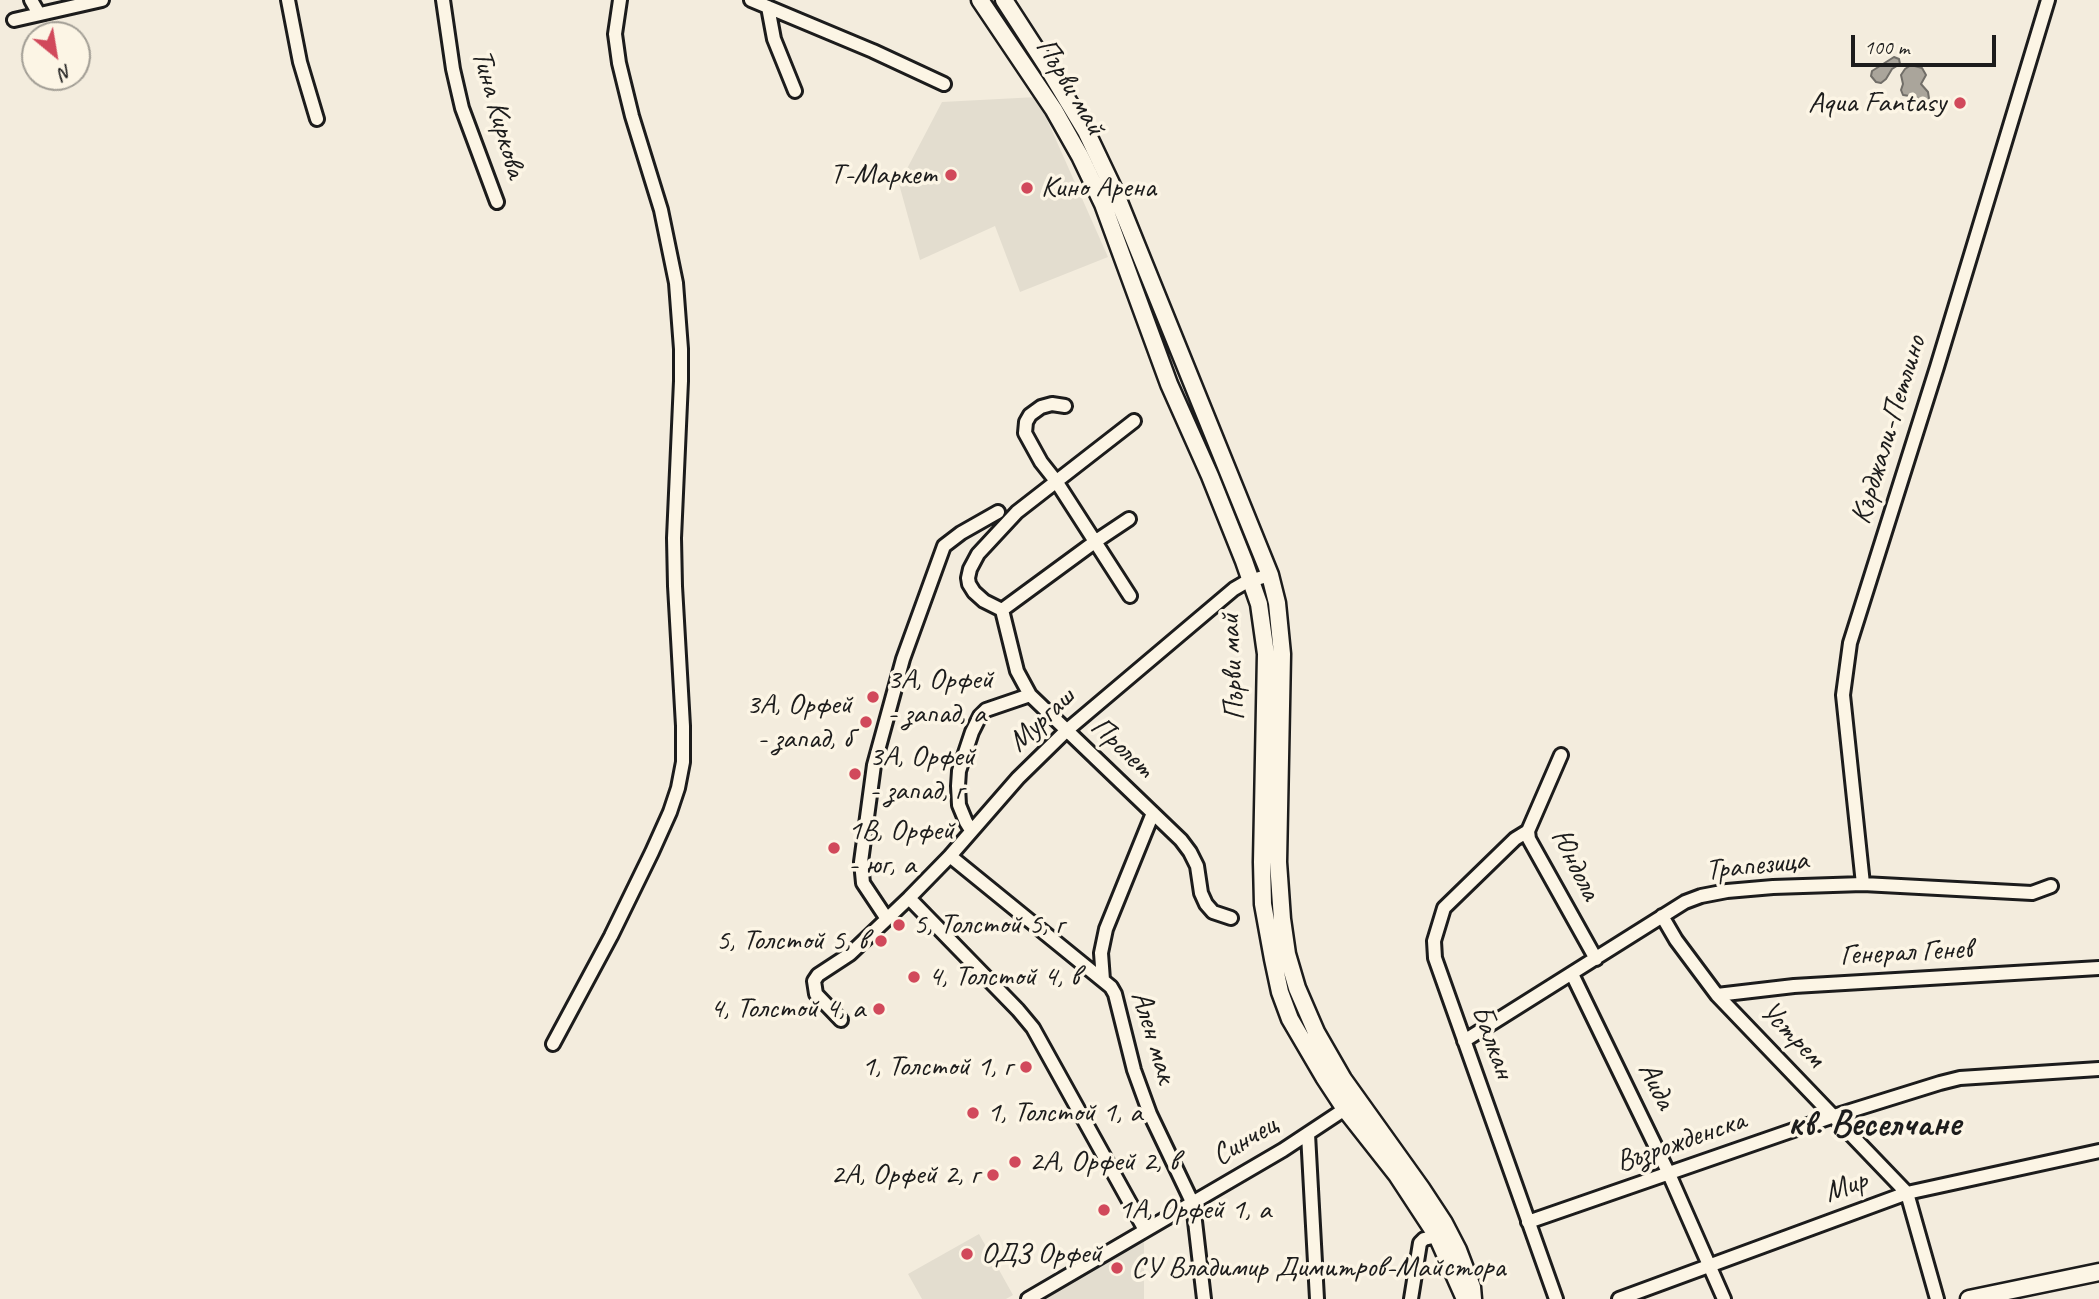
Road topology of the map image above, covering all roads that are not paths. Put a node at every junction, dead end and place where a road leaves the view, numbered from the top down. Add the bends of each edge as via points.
1 (31, 0) edge
2 (102, 0) edge
3 (288, 0) edge
4 (443, 0) edge
5 (620, 0) edge
6 (751, 0) edge
7 (980, 0) edge
8 (1004, 0) edge
9 (2048, 0) edge
10 (768, 7) junction
11 (38, 14) junction
12 (14, 20) dead end
13 (944, 84) dead end
14 (795, 91) dead end
15 (317, 118) dead end
16 (497, 202) dead end
17 (1066, 406) dead end
18 (1134, 421) dead end
19 (1056, 481) junction
20 (998, 512) dead end
21 (1129, 519) dead end
22 (1096, 541) junction
23 (1270, 575) junction
24 (1251, 580) junction
25 (1130, 596) dead end
26 (1002, 610) junction
27 (1030, 695) junction
28 (1066, 732) junction
29 (1561, 755) dead end
30 (1153, 813) junction
31 (971, 830) junction
32 (1528, 831) junction
33 (950, 856) junction
34 (1863, 884) junction
35 (2052, 886) dead end
36 (909, 898) junction
37 (1662, 916) junction
38 (1231, 918) dead end
39 (887, 919) junction
40 (1596, 959) junction
41 (2099, 968) edge
42 (1572, 974) junction
43 (1102, 980) junction
44 (1717, 995) junction
45 (841, 1020) dead end
46 (1465, 1041) junction
47 (554, 1044) dead end
48 (2099, 1069) edge
49 (1351, 1105) junction
50 (1834, 1116) junction
51 (1308, 1134) junction
52 (2099, 1151) edge
53 (1669, 1174) junction
54 (1906, 1193) junction
55 (1192, 1204) junction
56 (1528, 1222) junction
57 (1145, 1230) junction
58 (1437, 1236) junction
59 (1710, 1265) junction
60 (2099, 1272) edge
61 (1028, 1299) edge
62 (1204, 1299) edge
63 (1317, 1299) edge
64 (1411, 1299) edge
65 (1465, 1299) edge
66 (1473, 1299) edge
67 (1556, 1299) edge
68 (1619, 1299) edge
69 (1724, 1299) edge
70 (1937, 1299) edge
71 (1969, 1299) edge

1 - 11 street
2 - 11 street
3 - 15 street
4 - 16 street, Тина Киркова via 462,108
5 - 47 street via 615,34 620,63 676,283 681,381 674,538 683,762 670,812 652,852
6 - 10 street
7 - 24 main road, Първи май via 1054,110 1103,204 1169,384
8 - 23 main road, Първи май via 1086,131 1115,192
9 - 34 street, Кърджали-Петлино via 1850,643 1843,695
10 - 13 street
10 - 14 street via 774,39
11 - 12 street
17 - 19 street via 1041,407 1026,422 1029,443
18 - 19 street
19 - 22 street
19 - 26 street via 1001,528 970,569 969,584 974,592
20 - 39 street via 944,547 903,659 874,765 861,862 863,883
21 - 22 street
22 - 25 street
22 - 26 street
23 - 24 street, Мургаш
23 - 49 main road, Първи май via 1282,654 1278,862 1286,942 1297,988
24 - 28 street, Мургаш via 1234,589
24 - 49 main road, Първи май via 1266,654 1262,872 1273,959 1290,1019 1310,1056
26 - 27 street, Пролет via 1017,671
27 - 28 street, Пролет
27 - 31 street via 986,710 972,732 958,786 959,806
28 - 30 street, Пролет
28 - 31 street, Мургаш
29 - 32 street, Юндола
30 - 38 street, Пролет via 1191,852 1206,904 1213,912
30 - 43 street, Пролет via 1105,929
31 - 33 street, Мургаш
32 - 40 street, Юндола
32 - 46 street, Балкан via 1451,900 1441,916 1435,958
33 - 36 street, Мургаш
33 - 43 street, Ален мак
34 - 35 street, Трапезица via 2032,893
34 - 37 street, Трапезица via 1727,891 1685,902
36 - 39 street, Мургаш
36 - 57 street via 1033,1028
37 - 40 street, Трапезица
37 - 44 street, Устрем
39 - 45 street, Мургаш via 814,981 816,994
40 - 42 street, Трапезица
41 - 44 street, Генерал Генев via 1794,986
42 - 46 street, Трапезица
42 - 53 street, Аида
43 - 55 street, Ален мак via 1115,995 1150,1114
44 - 50 street, Устрем
46 - 56 street, Балкан
48 - 50 street, Възрожденска via 1960,1078
49 - 51 street, Синчец
49 - 58 main road, Първи май
49 - 66 main road, Първи май via 1422,1188 1458,1250
50 - 53 street, Възрожденска
50 - 54 street, Устрем
51 - 55 street, Синчец
51 - 63 street
52 - 54 street, Мир
53 - 56 street, Възрожденска
53 - 59 street, Аида
54 - 59 street, Мир
54 - 70 street, Устрем
55 - 57 street, Синчец
55 - 62 street, Ален мак
56 - 67 street, Балкан
57 - 61 street, Синчец
58 - 64 street via 1420,1243
58 - 65 main road, Първи май
59 - 68 street, Мир
59 - 69 street, Аида
60 - 71 main road

